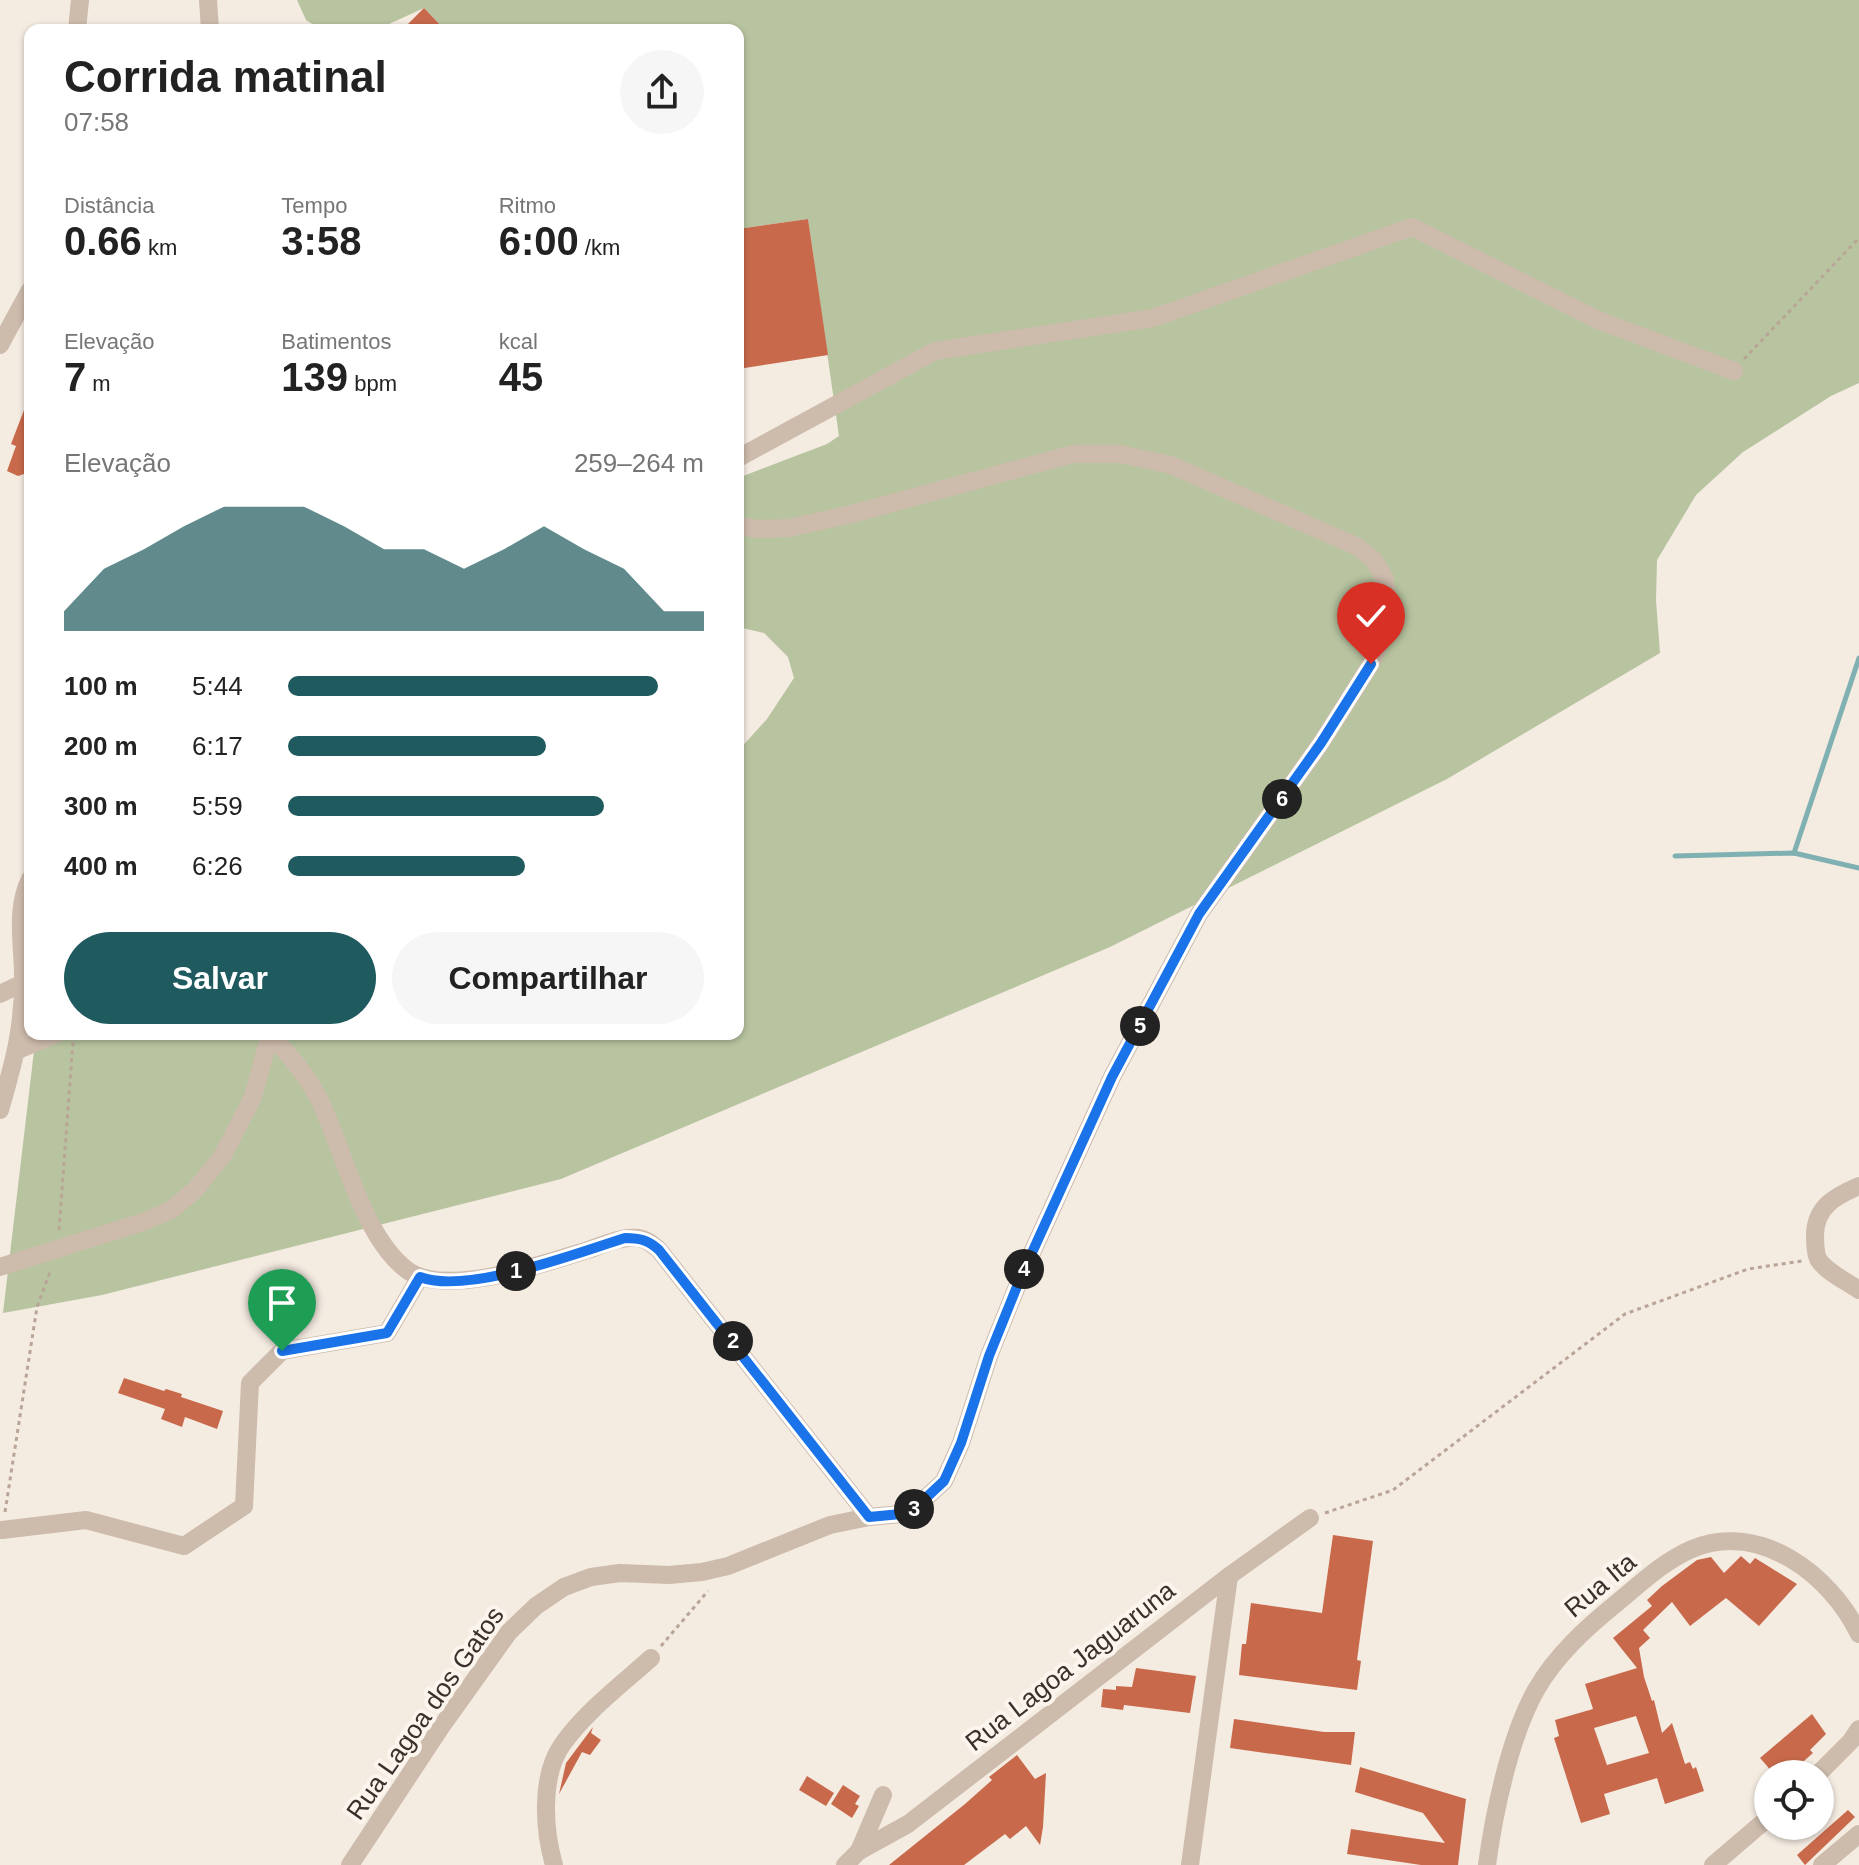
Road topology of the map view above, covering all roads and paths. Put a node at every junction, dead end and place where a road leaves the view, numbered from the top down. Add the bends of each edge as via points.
1 (80, 0) edge
2 (208, 0) edge
3 (78, 24) edge
4 (210, 24) edge
5 (1859, 238) edge
6 (24, 301) edge
7 (0, 345) edge
8 (1734, 371) joint
9 (744, 455) edge
10 (744, 527) edge
11 (24, 891) edge
12 (24, 979) edge
13 (23, 983) junction
14 (0, 994) edge
15 (42, 1040) edge
16 (74, 1040) edge
17 (268, 1040) edge
18 (275, 1040) edge
19 (18, 1050) junction
20 (0, 1110) edge
21 (1859, 1186) edge
22 (57, 1249) junction
23 (1818, 1258) junction
24 (0, 1267) edge
25 (420, 1277) junction
26 (1859, 1290) edge
27 (869, 1517) junction
28 (1310, 1518) joint
29 (2, 1530) edge
30 (1229, 1576) junction
31 (709, 1589) dead end
32 (1859, 1634) edge
33 (651, 1658) joint
34 (1859, 1729) edge
35 (1832, 1760) edge
36 (883, 1795) dead end
37 (1754, 1830) edge
38 (1859, 1834) edge
39 (859, 1851) junction
40 (350, 1865) edge
41 (554, 1865) edge
42 (845, 1865) edge
43 (1190, 1865) edge
44 (1487, 1865) edge
45 (1713, 1865) edge
46 (1822, 1865) edge

1 - 3 street
2 - 4 street
5 - 8 path
6 - 7 street
8 - 9 street via 1598,320 1412,227 1153,318 935,351
10 - 27 street, Rua Lagoa dos Gatos via 789,528 1073,454 1120,454 1171,465 1356,546 1374,560 1385,579 1385,629 1371,664 1199,914 1112,1077 1020,1279 944,1481 914,1509
11 - 13 street
12 - 13 street
13 - 14 street
13 - 19 street
15 - 19 street
16 - 22 path
17 - 22 street via 253,1097 223,1155 195,1190 171,1210 143,1222
18 - 25 street via 306,1074 386,1249
19 - 20 street
21 - 23 street via 1822,1208 1816,1221
22 - 24 street
22 - 29 path via 37,1307
23 - 26 street
23 - 28 path via 1748,1269 1625,1314 1393,1490
25 - 27 street via 448,1281 490,1276 537,1267 625,1238 648,1241 722,1327
25 - 29 street via 387,1333 282,1351 250,1383 244,1506 184,1546 86,1520
27 - 40 street, Rua Lagoa dos Gatos via 830,1525 715,1569 669,1575 620,1573 564,1587 509,1632
28 - 30 street, Rua Lagoa Jaguaruna
30 - 39 street, Rua Lagoa Jaguaruna via 908,1824
30 - 43 street
31 - 33 path
32 - 44 street, Rua Ita via 1815,1575 1772,1549 1711,1543 1674,1558 1577,1636 1537,1688 1509,1764
33 - 41 street via 560,1748 549,1777 546,1819
34 - 35 street
36 - 39 street
37 - 45 street
38 - 46 street
39 - 42 street

